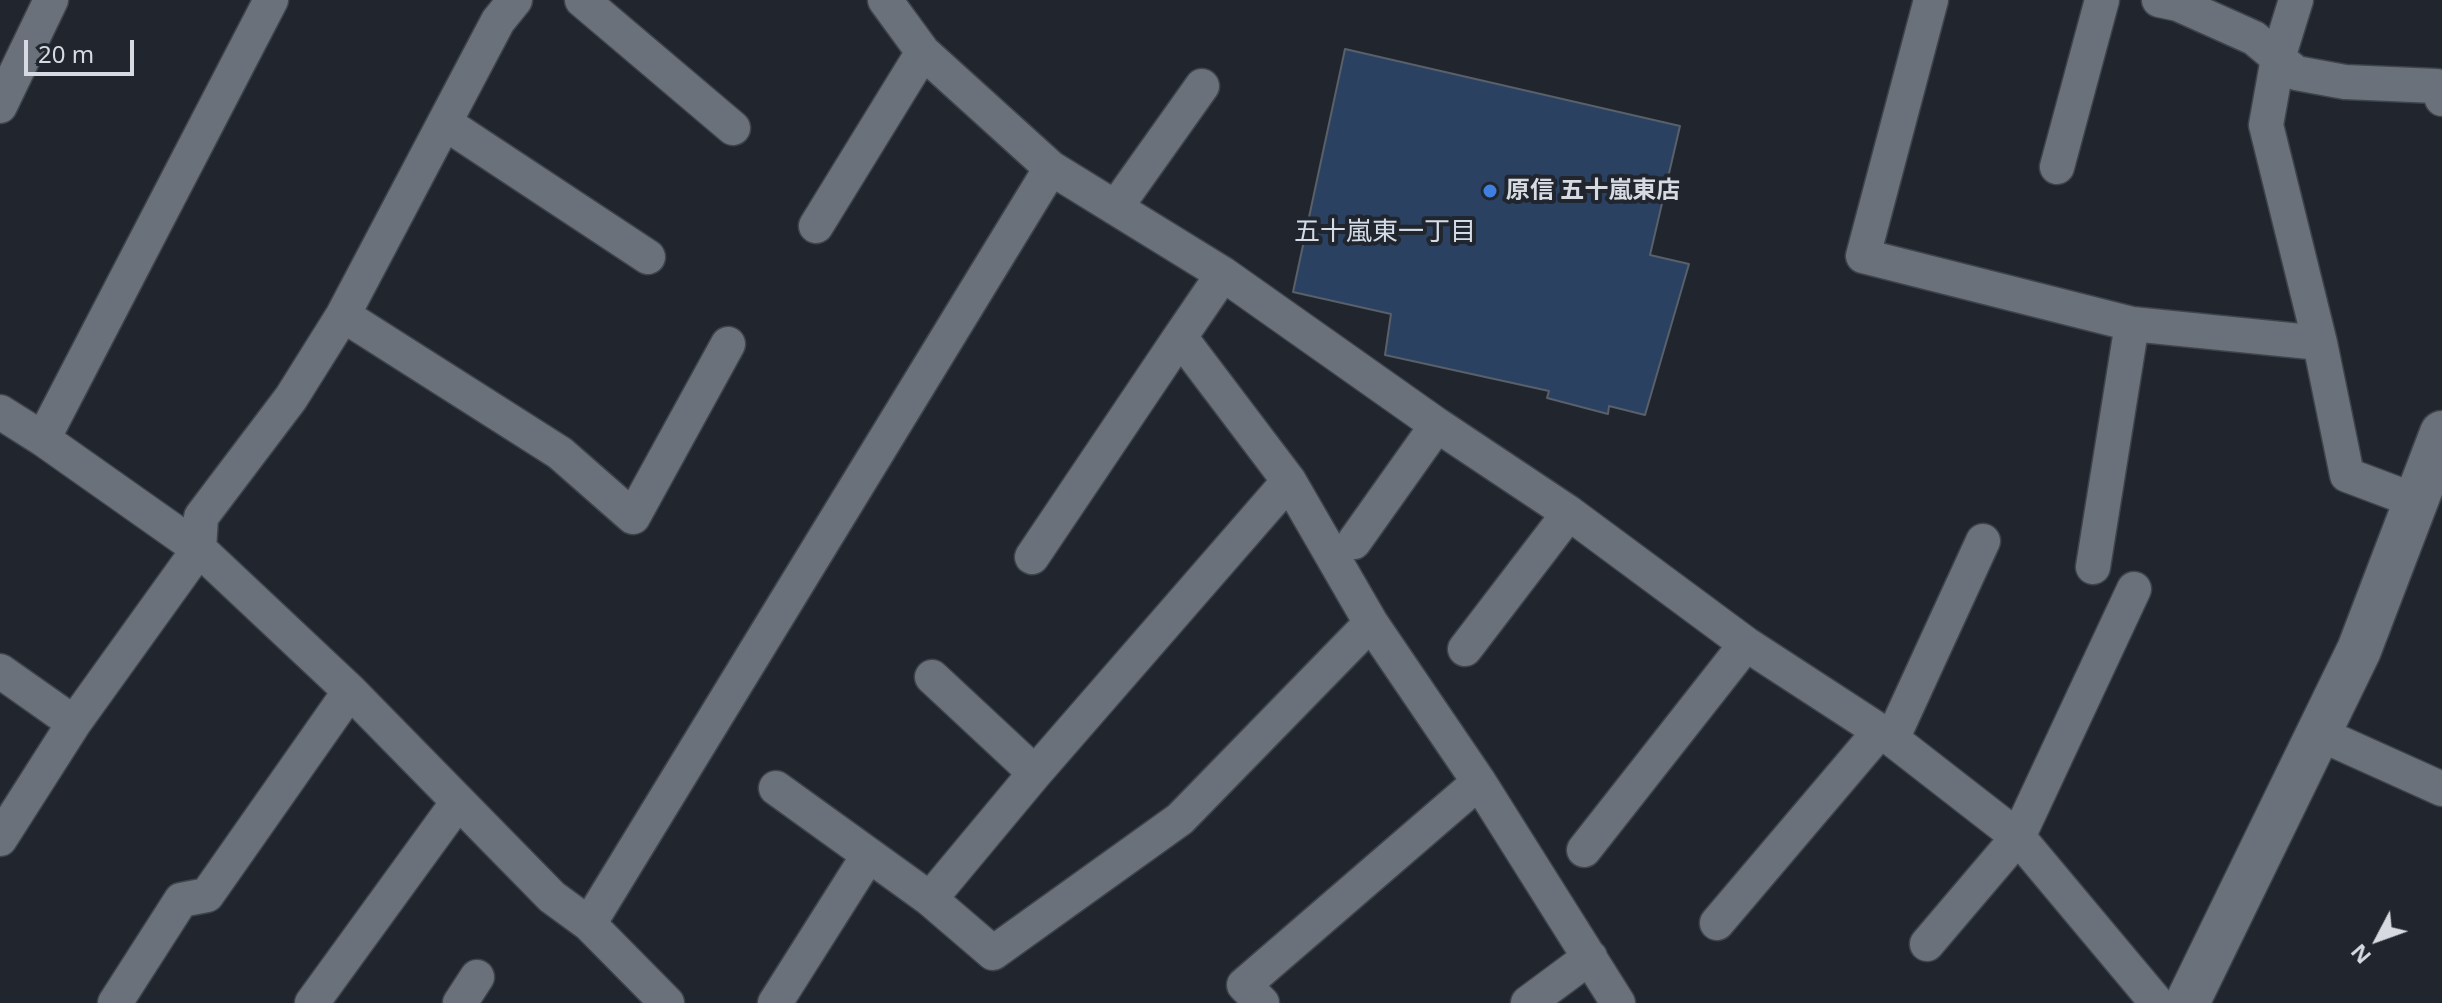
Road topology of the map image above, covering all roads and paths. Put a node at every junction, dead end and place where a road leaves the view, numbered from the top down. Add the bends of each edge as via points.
1 (51, 0) edge
2 (271, 0) edge
3 (515, 0) edge
4 (582, 0) edge
5 (885, 0) edge
6 (1931, 0) edge
7 (2102, 0) edge
8 (2159, 0) edge
9 (2296, 0) edge
10 (923, 52) junction
11 (2278, 58) junction
12 (1202, 86) dead end
13 (2442, 99) edge
14 (0, 106) edge
15 (445, 123) junction
16 (733, 128) dead end
17 (2057, 167) dead end
18 (1051, 168) junction
19 (1116, 207) junction
20 (816, 226) dead end
21 (648, 257) dead end
22 (1223, 274) junction
23 (343, 315) junction
24 (2132, 324) junction
25 (1180, 337) junction
26 (2320, 343) junction
27 (728, 344) dead end
28 (0, 412) edge
29 (1437, 425) junction
30 (2442, 433) edge
31 (43, 439) junction
32 (1289, 481) junction
33 (2416, 501) junction
34 (1569, 513) junction
35 (1983, 541) dead end
36 (1354, 542) dead end
37 (199, 549) junction
38 (1032, 557) dead end
39 (2093, 567) dead end
40 (2134, 589) dead end
41 (1371, 623) junction
42 (1746, 644) junction
43 (1465, 649) dead end
44 (0, 671) edge
45 (932, 677) dead end
46 (350, 691) junction
47 (74, 723) junction
48 (2320, 734) junction
49 (1886, 735) junction
50 (1035, 773) junction
51 (1479, 782) junction
52 (776, 788) dead end
53 (2442, 789) edge
54 (458, 802) junction
55 (2018, 837) junction
56 (0, 839) edge
57 (1584, 850) dead end
58 (868, 856) junction
59 (930, 899) junction
60 (1717, 923) dead end
61 (589, 924) junction
62 (1927, 944) dead end
63 (1590, 957) junction
64 (115, 1003) edge
65 (312, 1003) edge
66 (667, 1003) edge
67 (775, 1003) edge
68 (1262, 1003) edge
69 (1528, 1003) edge
70 (1618, 1003) edge
71 (2157, 1003) edge
72 (2187, 1003) edge

1 - 14 street
2 - 31 street
3 - 15 street via 498,21
4 - 16 street
5 - 10 street
6 - 24 street via 1863,256
7 - 17 street
8 - 11 street via 2254,38
9 - 11 street
10 - 18 street
10 - 20 street
11 - 13 street via 2296,73 2345,82 2436,86
11 - 26 street via 2266,125
12 - 19 street
15 - 21 street
15 - 23 street
18 - 19 street
18 - 61 street
19 - 22 street
22 - 25 street
22 - 29 street
23 - 27 street via 560,453 633,517
23 - 37 street via 291,398 201,517
24 - 26 street
24 - 39 street
25 - 32 street
25 - 38 street
26 - 33 street via 2347,475
28 - 31 street
29 - 34 street
29 - 36 street
30 - 33 street
31 - 37 street
32 - 41 street
32 - 50 street
33 - 48 street via 2359,650
34 - 42 street
34 - 43 street
35 - 49 street
37 - 46 street
37 - 47 street
40 - 55 street
41 - 51 street
41 - 59 street via 1180,819 993,953
42 - 49 street
42 - 57 street
44 - 47 street
45 - 50 street
46 - 54 street
46 - 64 street via 207,895 181,900
47 - 56 street
48 - 53 street
48 - 72 street
49 - 55 street
49 - 60 street
50 - 59 street
51 - 63 street
51 - 68 street via 1244,985
52 - 58 street
54 - 61 street via 552,897
54 - 65 street
55 - 62 street
55 - 71 street
58 - 59 street
58 - 67 street
61 - 66 street
63 - 69 street
63 - 70 street

